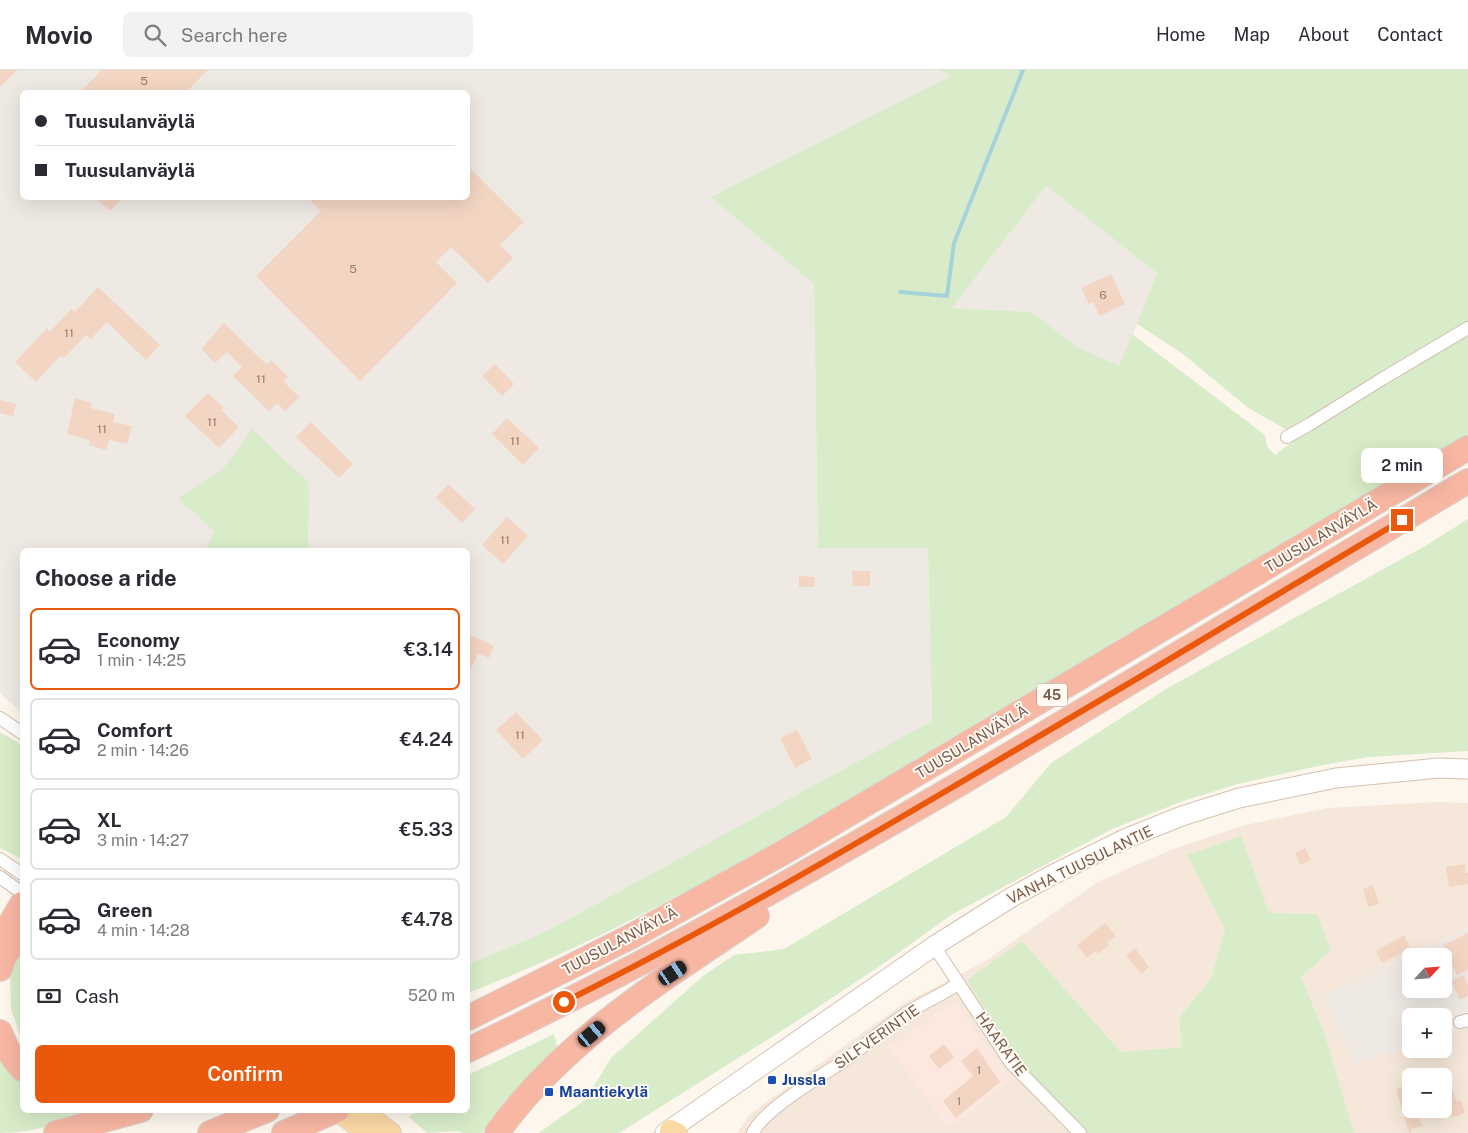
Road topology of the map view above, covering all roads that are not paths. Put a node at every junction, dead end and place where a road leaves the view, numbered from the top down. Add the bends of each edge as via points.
1 (1468, 328) edge
2 (1287, 436) dead end
3 (1468, 448) edge
4 (1468, 481) edge
5 (0, 718) edge
6 (20, 732) edge
7 (1468, 769) edge
8 (877, 832) junction
9 (0, 859) edge
10 (20, 873) edge
11 (0, 877) edge
12 (20, 892) edge
13 (20, 907) edge
14 (20, 931) edge
15 (632, 936) junction
16 (0, 940) edge
17 (934, 946) junction
18 (0, 969) edge
19 (958, 984) junction
20 (470, 1001) edge
21 (470, 1017) edge
22 (0, 1032) edge
23 (470, 1049) edge
24 (20, 1067) edge
25 (130, 1113) edge
26 (260, 1113) edge
27 (330, 1113) edge
28 (341, 1113) edge
29 (365, 1113) edge
30 (670, 1132) edge
31 (56, 1133) edge
32 (210, 1133) edge
33 (284, 1133) edge
34 (367, 1133) edge
35 (390, 1133) edge
36 (497, 1133) edge
37 (753, 1133) edge
38 (1080, 1133) edge

1 - 2 street
3 - 15 highway, TUUSULANVÄYLÄ / 45 via 786,851
4 - 8 highway, TUUSULANVÄYLÄ / 45
5 - 6 street
7 - 17 main road, VANHA TUUSULANTIE via 1439,768 1336,778 1239,798 1182,816 1127,838 1050,876
8 - 23 highway, TUUSULANVÄYLÄ / 45 via 643,963
8 - 36 highway via 605,1023 554,1067 515,1108
9 - 10 street
11 - 12 street
13 - 16 highway
14 - 18 highway
15 - 20 highway via 554,963
15 - 21 highway, TUUSULANVÄYLÄ / 45
17 - 19 street, HAARATIE
17 - 30 main road, VANHA TUUSULANTIE
19 - 37 street, SILFVERINTIE via 911,1011 773,1109
19 - 38 street, HAARATIE via 1011,1063
22 - 24 highway
25 - 31 highway
26 - 32 highway
27 - 33 highway
28 - 34 main road
29 - 35 main road

